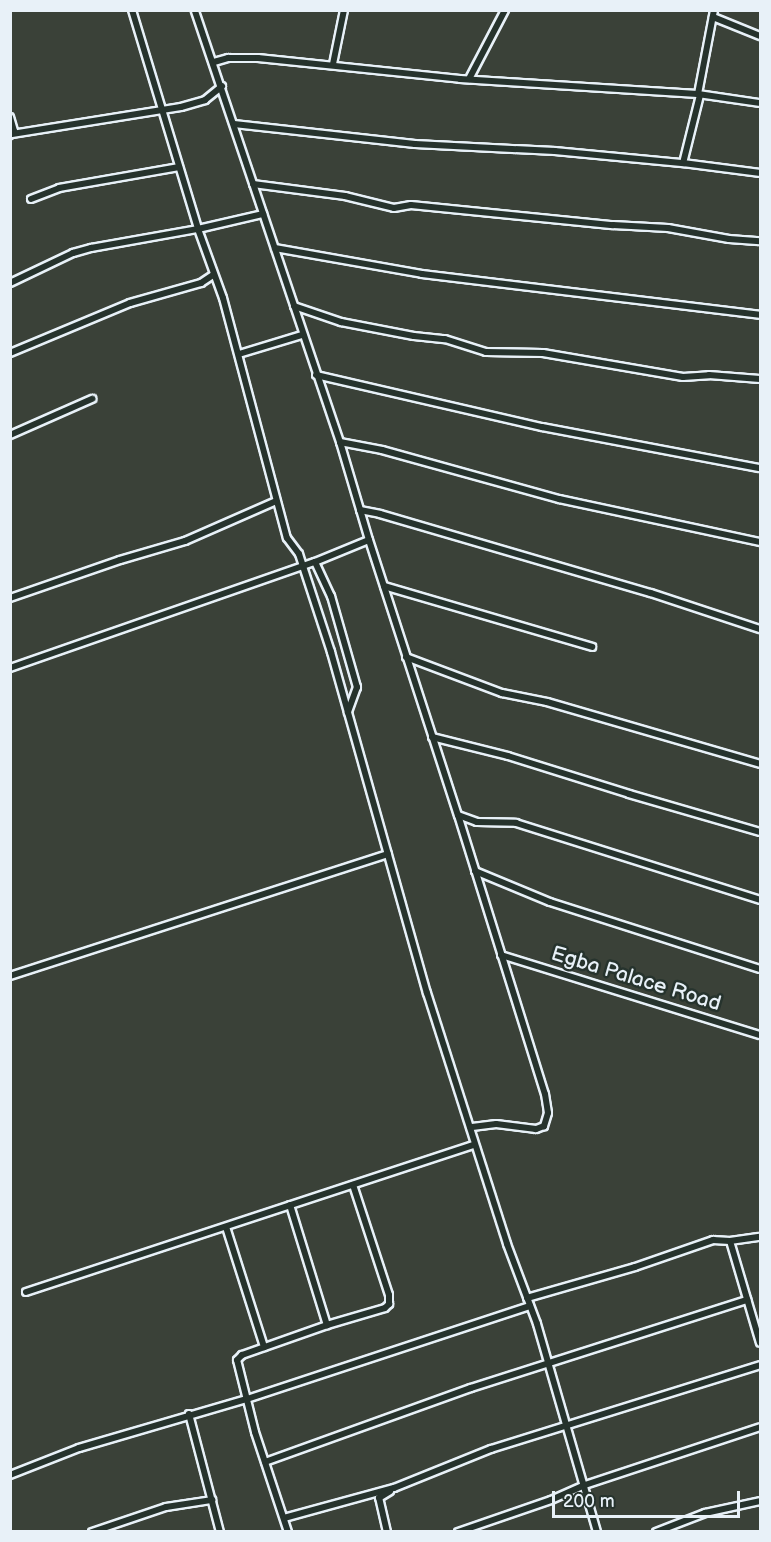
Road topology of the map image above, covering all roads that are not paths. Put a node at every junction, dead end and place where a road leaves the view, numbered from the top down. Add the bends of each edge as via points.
1 (132, 10) edge
2 (195, 10) edge
3 (344, 10) edge
4 (505, 10) edge
5 (714, 14) edge
6 (760, 36) edge
7 (214, 62) junction
8 (333, 64) junction
9 (469, 79) junction
10 (222, 86) junction
11 (699, 95) junction
12 (760, 103) edge
13 (164, 110) junction
14 (10, 117) edge
15 (234, 124) junction
16 (11, 134) edge
17 (683, 163) junction
18 (179, 167) junction
19 (760, 173) edge
20 (253, 184) junction
21 (31, 199) dead end
22 (263, 214) junction
23 (198, 230) junction
24 (760, 241) edge
25 (275, 248) junction
26 (213, 275) junction
27 (10, 283) edge
28 (294, 306) junction
29 (760, 315) edge
30 (302, 335) junction
31 (10, 353) edge
32 (239, 354) junction
33 (316, 375) junction
34 (760, 379) edge
35 (92, 399) dead end
36 (10, 435) edge
37 (340, 442) junction
38 (760, 468) edge
39 (276, 501) junction
40 (360, 510) junction
41 (369, 540) junction
42 (760, 542) edge
43 (315, 562) junction
44 (303, 565) junction
45 (384, 586) junction
46 (10, 598) edge
47 (760, 629) edge
48 (592, 647) dead end
49 (406, 657) junction
50 (10, 668) edge
51 (348, 712) junction
52 (432, 737) junction
53 (760, 764) edge
54 (459, 815) junction
55 (760, 832) edge
56 (388, 854) junction
57 (474, 871) junction
58 (760, 900) edge
59 (501, 955) junction
60 (760, 969) edge
61 (10, 976) edge
62 (760, 1035) edge
63 (470, 1127) junction
64 (474, 1145) junction
65 (353, 1185) junction
66 (290, 1205) junction
67 (226, 1227) junction
68 (760, 1237) edge
69 (730, 1241) junction
70 (26, 1292) dead end
71 (527, 1298) junction
72 (747, 1300) junction
73 (530, 1306) junction
74 (327, 1325) junction
75 (760, 1343) edge
76 (264, 1347) junction
77 (547, 1363) junction
78 (760, 1365) edge
79 (248, 1399) junction
80 (189, 1414) junction
81 (760, 1427) edge
82 (566, 1428) junction
83 (479, 1456) dead end
84 (265, 1462) junction
85 (10, 1475) edge
86 (585, 1485) junction
87 (212, 1500) junction
88 (760, 1500) edge
89 (284, 1518) junction
90 (92, 1532) edge
91 (220, 1532) edge
92 (288, 1532) edge
93 (387, 1532) edge
94 (458, 1532) edge
95 (597, 1532) edge
96 (656, 1532) edge

1 - 13 street
2 - 7 street
3 - 8 street
4 - 9 street
5 - 6 street
5 - 11 street
7 - 8 street via 243,57
7 - 10 street
8 - 9 street
9 - 11 street
10 - 13 street via 205,100
10 - 15 street
11 - 12 street
11 - 17 street
13 - 16 street
13 - 18 street
14 - 16 street
15 - 17 street via 415,144
15 - 20 street
17 - 19 street
18 - 21 street via 59,188
18 - 23 street
20 - 22 street
20 - 24 street via 345,196 394,208 421,206 668,228
22 - 23 street
22 - 25 street
23 - 26 street
23 - 27 street via 82,250
25 - 28 street
25 - 29 street via 422,274
26 - 31 street via 201,283 130,303
26 - 32 street
28 - 30 street
28 - 34 street via 341,322 445,339 486,352 543,353 683,377
30 - 32 street
30 - 33 street
32 - 39 street
33 - 37 street
33 - 38 street via 542,427
35 - 36 street
37 - 40 street
37 - 42 street via 560,499
39 - 44 street via 287,538
39 - 46 street via 185,542
40 - 41 street
40 - 47 street via 651,593
41 - 43 street
41 - 45 street
43 - 44 street
43 - 51 street via 331,596 357,687
44 - 50 street
44 - 51 street
45 - 48 street
45 - 49 street
49 - 52 street
49 - 53 street via 502,693 547,702
51 - 56 street
52 - 54 street
52 - 55 street
54 - 57 street
54 - 58 street via 477,822 516,823
56 - 61 street
56 - 63 street
57 - 59 street
57 - 60 street via 550,903
59 - 62 street, Egba Palace Road
59 - 63 street via 548,1113 544,1126 536,1130 496,1124
63 - 64 street
64 - 65 street
64 - 71 street
65 - 66 street
65 - 74 street via 389,1304
66 - 67 street
66 - 74 street
67 - 70 street
67 - 76 street
68 - 69 street
69 - 71 street via 712,1240
69 - 72 street
71 - 73 street
72 - 75 street
72 - 77 street
73 - 77 street
73 - 79 street
74 - 76 street
76 - 79 street via 237,1360
77 - 82 street
77 - 84 street
78 - 82 street
79 - 80 street
79 - 84 street
80 - 85 street via 79,1448
80 - 87 street
81 - 86 street
82 - 86 street
82 - 89 street via 491,1449 394,1488
83 - 93 street via 384,1493 379,1498
84 - 89 street
86 - 94 street
86 - 95 street
87 - 90 street via 166,1507
87 - 91 street
88 - 96 street via 705,1513
89 - 92 street

